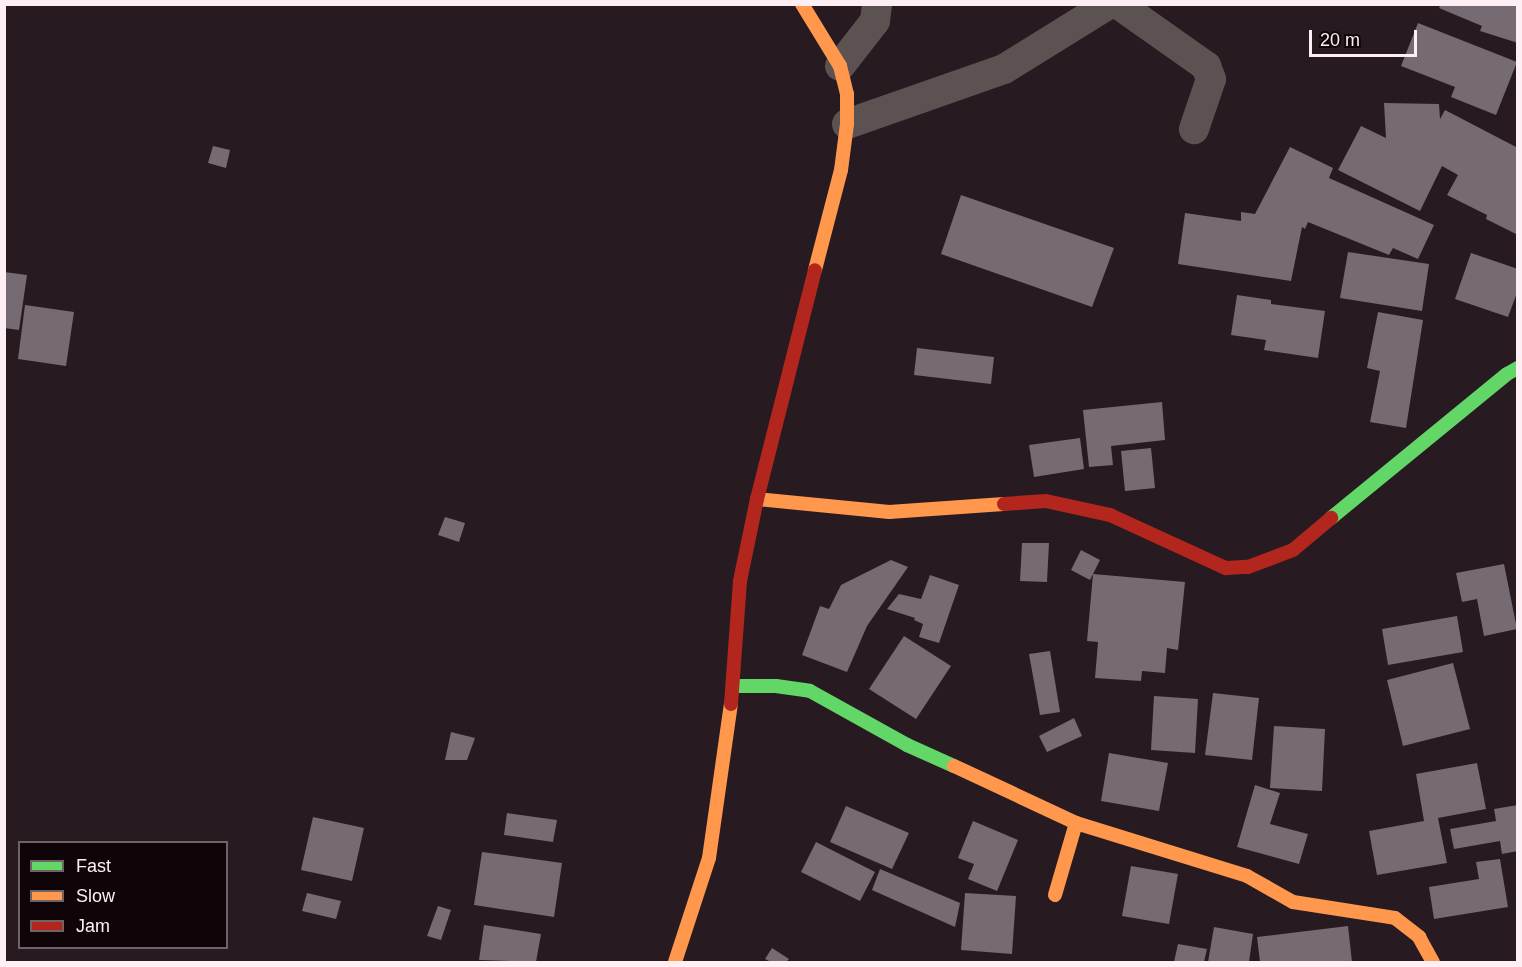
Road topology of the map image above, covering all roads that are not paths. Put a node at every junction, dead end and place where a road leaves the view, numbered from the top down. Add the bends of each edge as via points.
1 (802, 4) edge
2 (877, 4) edge
3 (1118, 4) edge
4 (1097, 9) edge
5 (840, 66) junction
6 (847, 124) junction
7 (1194, 129) dead end
8 (1518, 368) edge
9 (757, 499) junction
10 (734, 686) junction
11 (1076, 823) junction
12 (1055, 896) dead end
13 (675, 963) edge
14 (1433, 963) edge

1 - 5 street
2 - 5 street via 875,21
3 - 7 street via 1206,66 1211,79
4 - 6 street via 1004,69
5 - 6 street
6 - 9 street via 841,170
8 - 9 street via 1293,550 1248,567 1226,568 1110,515 1046,501 889,512
9 - 10 street via 740,581
10 - 11 street via 810,691 907,745
10 - 13 street via 709,858
11 - 12 street
11 - 14 street via 1246,876 1293,902 1395,918 1419,937

